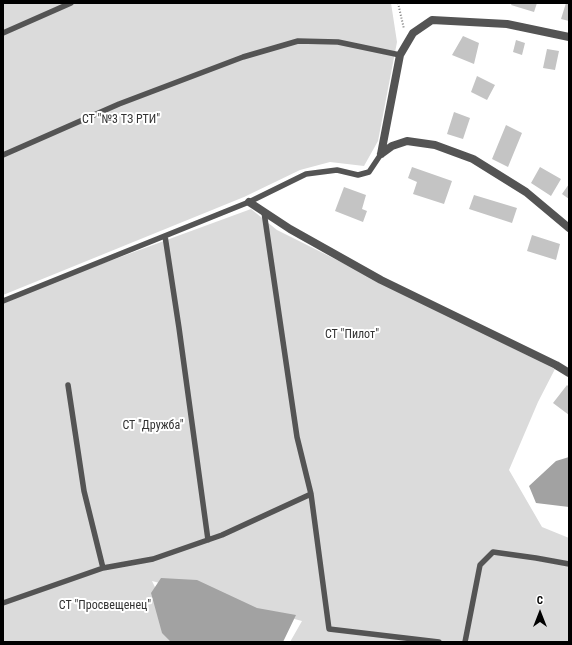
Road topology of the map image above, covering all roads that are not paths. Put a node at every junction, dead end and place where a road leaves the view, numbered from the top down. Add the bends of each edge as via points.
1 (71, 3) edge
2 (3, 33) edge
3 (569, 37) edge
4 (400, 55) junction
5 (381, 154) junction
6 (3, 155) edge
7 (249, 202) junction
8 (264, 212) junction
9 (569, 228) edge
10 (165, 236) junction
11 (3, 301) edge
12 (569, 373) edge
13 (68, 385) dead end
14 (312, 494) junction
15 (208, 540) junction
16 (569, 564) edge
17 (104, 568) junction
18 (3, 603) edge
19 (439, 642) edge
20 (465, 642) edge

1 - 2 lane
3 - 4 street via 507,24 432,20 414,33
4 - 5 street
4 - 6 lane via 338,42 298,40 243,57 119,104
5 - 7 lane via 369,172 358,176 337,170 306,174
5 - 9 street via 392,146 407,141 434,145 473,159 526,192
7 - 8 street
7 - 10 lane
8 - 12 street via 381,280
8 - 14 lane via 297,438
10 - 11 lane
10 - 15 lane
13 - 17 lane via 84,491
14 - 15 lane
14 - 19 lane via 329,629
15 - 17 lane via 153,559
16 - 20 lane via 493,552 480,565
17 - 18 lane

